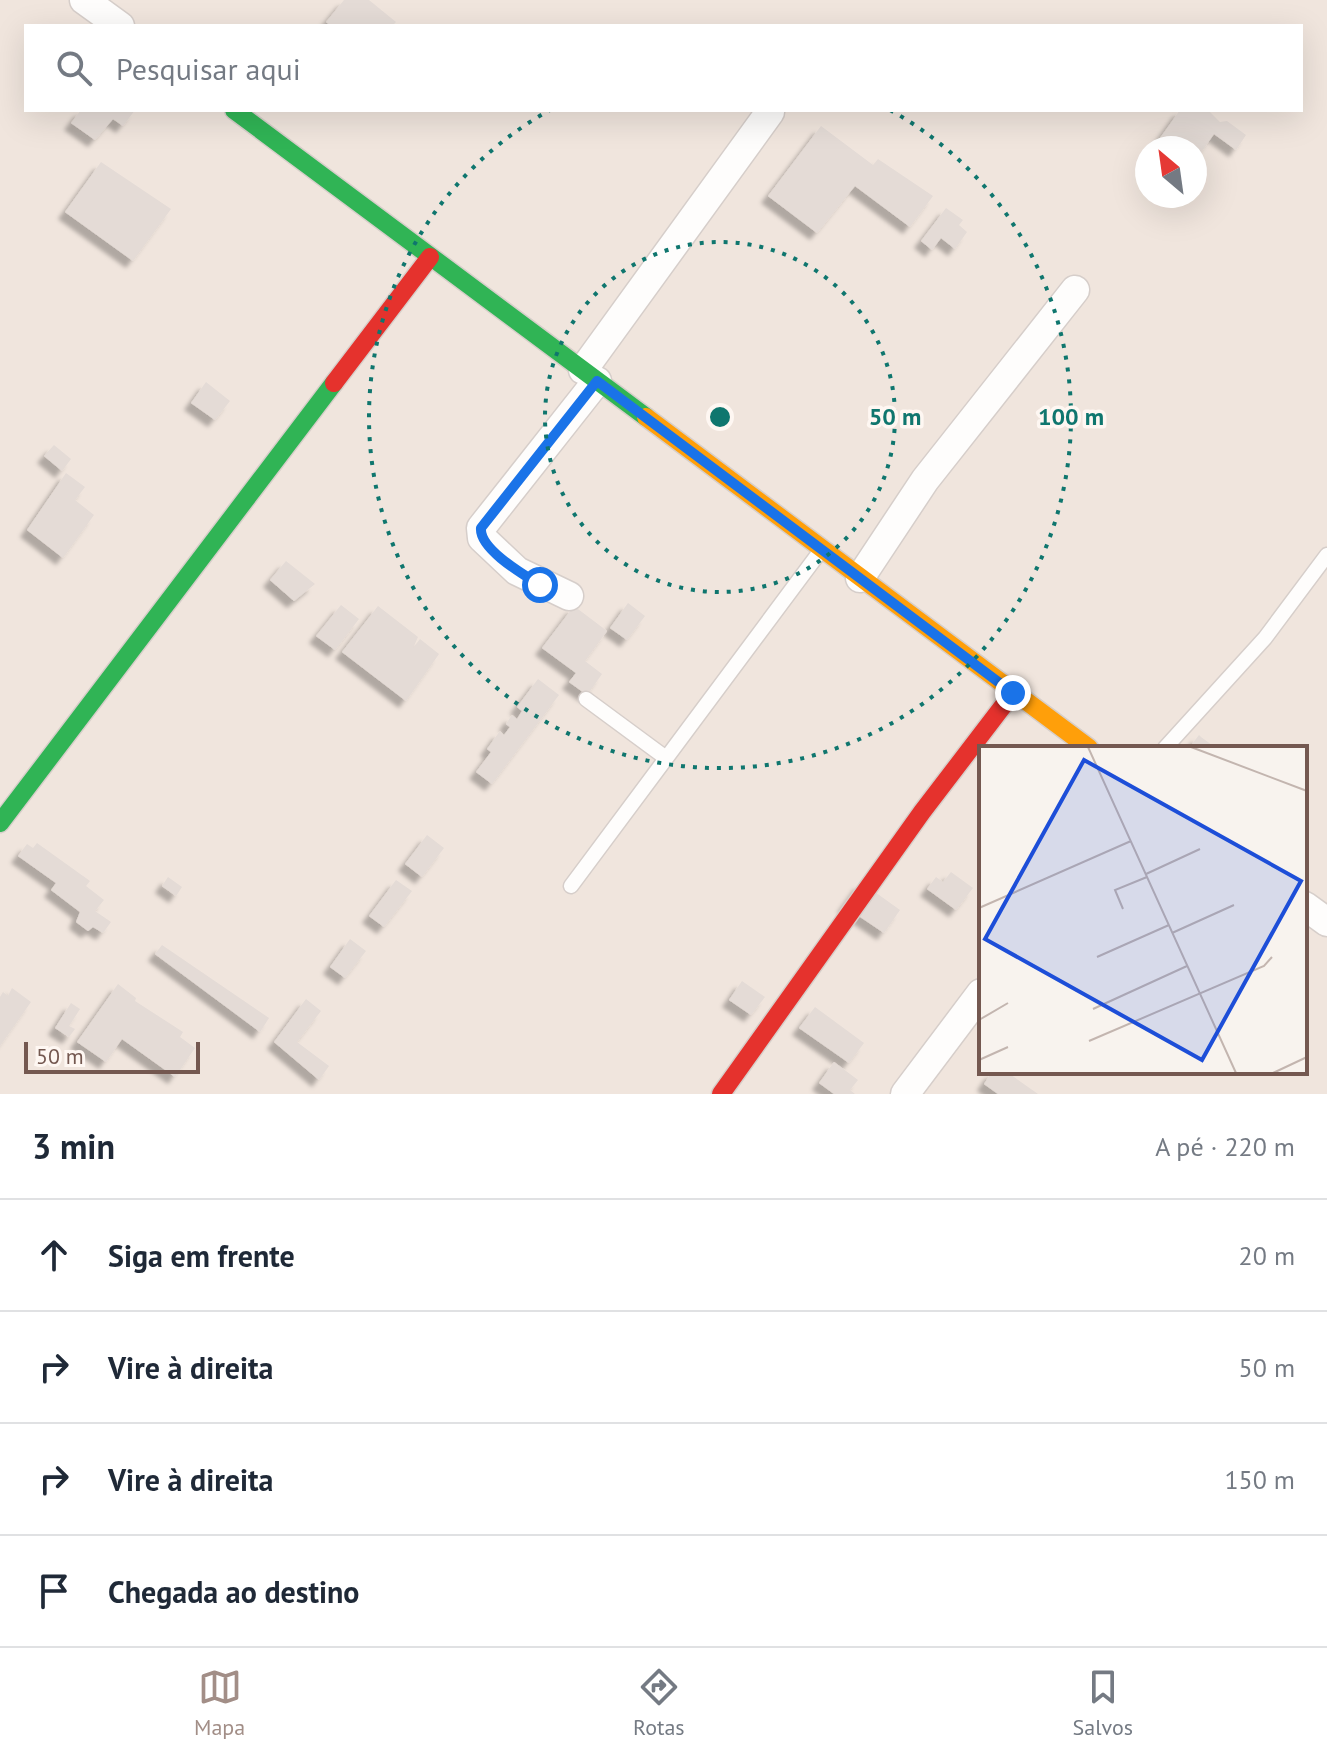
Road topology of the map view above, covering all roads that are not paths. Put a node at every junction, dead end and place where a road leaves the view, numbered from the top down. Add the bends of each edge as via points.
1 (84, 0) edge
2 (117, 24) edge
3 (237, 112) edge
4 (770, 112) edge
5 (430, 257) junction
6 (1075, 290) dead end
7 (590, 376) junction
8 (822, 549) junction
9 (1327, 555) edge
10 (860, 578) junction
11 (569, 596) dead end
12 (1013, 693) junction
13 (586, 699) dead end
14 (1086, 746) edge
15 (1167, 746) edge
16 (666, 758) junction
17 (0, 823) edge
18 (571, 886) dead end
19 (1307, 907) edge
20 (1327, 922) edge
21 (979, 996) edge
22 (721, 1094) edge
23 (905, 1094) edge

1 - 2 street
3 - 5 street
4 - 7 street
5 - 7 street
5 - 17 street
6 - 10 street via 925,480
7 - 8 street
7 - 11 street via 481,528 482,538 517,571
8 - 10 street
8 - 16 lane
9 - 15 lane via 1265,638
10 - 12 street
12 - 14 street
12 - 22 street
13 - 16 lane
16 - 18 lane
19 - 20 street
21 - 23 street

